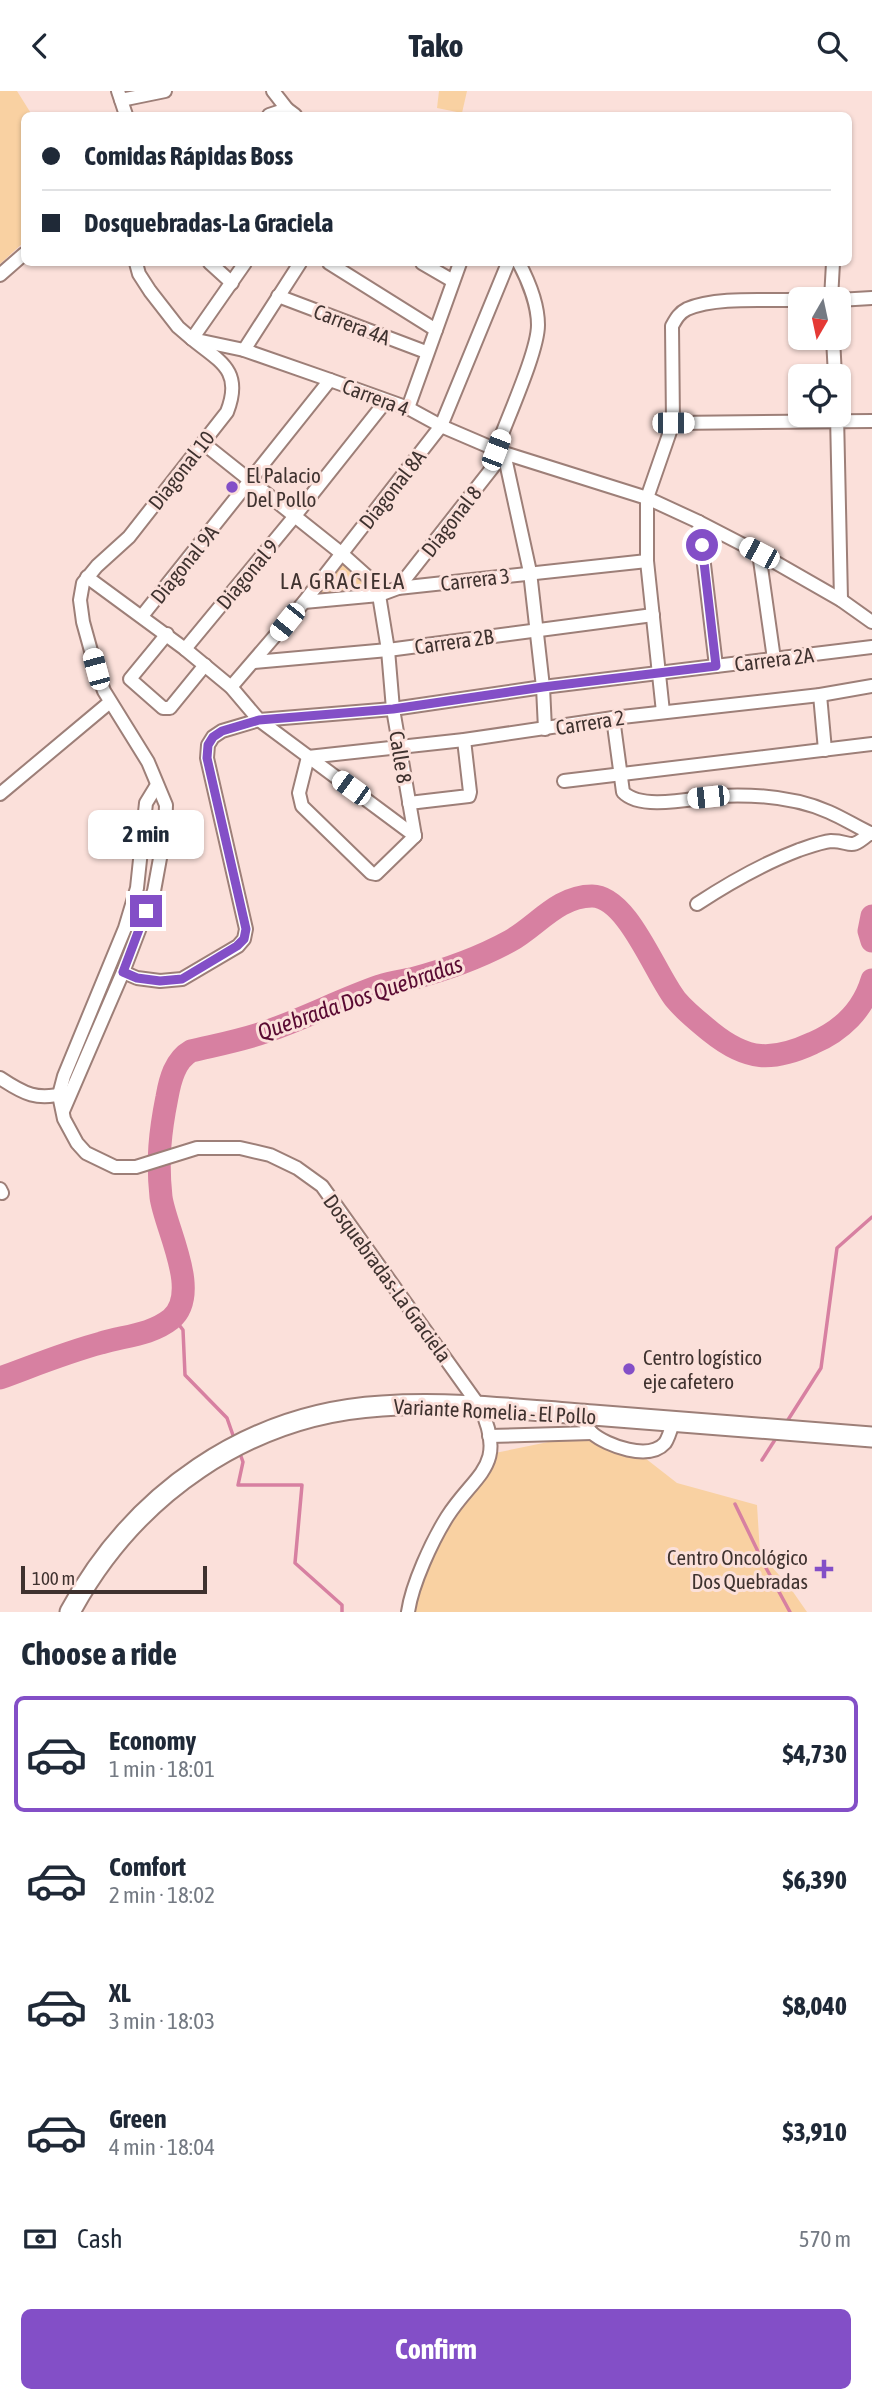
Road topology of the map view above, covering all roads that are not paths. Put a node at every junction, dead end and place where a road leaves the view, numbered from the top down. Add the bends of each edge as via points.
1 (165, 91) edge
2 (273, 91) edge
3 (120, 95) edge
4 (125, 112) edge
5 (287, 112) edge
6 (21, 257) edge
7 (137, 266) edge
8 (213, 266) edge
9 (243, 266) edge
10 (298, 266) edge
11 (335, 266) edge
12 (427, 266) edge
13 (459, 266) edge
14 (507, 266) edge
15 (520, 266) edge
16 (833, 266) edge
17 (0, 275) edge
18 (453, 281) junction
19 (232, 283) junction
20 (832, 287) edge
21 (278, 296) junction
22 (872, 298) edge
23 (851, 299) edge
24 (788, 300) edge
25 (436, 330) junction
26 (192, 339) junction
27 (244, 351) junction
28 (426, 352) junction
29 (330, 380) junction
30 (386, 401) junction
31 (408, 408) junction
32 (788, 419) edge
33 (851, 419) edge
34 (872, 421) edge
35 (673, 423) junction
36 (441, 426) junction
37 (837, 427) edge
38 (203, 443) junction
39 (500, 451) junction
40 (250, 482) junction
41 (647, 498) junction
42 (294, 517) junction
43 (699, 521) junction
44 (341, 552) junction
45 (759, 553) junction
46 (647, 561) junction
47 (530, 572) junction
48 (87, 577) junction
49 (398, 589) junction
50 (379, 595) junction
51 (80, 600) joint
52 (841, 600) junction
53 (303, 602) junction
54 (653, 615) junction
55 (142, 616) junction
56 (872, 622) edge
57 (536, 630) junction
58 (167, 634) junction
59 (872, 647) edge
60 (186, 649) junction
61 (388, 650) junction
62 (774, 659) junction
63 (254, 662) junction
64 (205, 665) junction
65 (716, 666) junction
66 (658, 674) junction
67 (872, 686) edge
68 (543, 687) junction
69 (231, 688) junction
70 (820, 695) junction
71 (110, 702) junction
72 (393, 709) junction
73 (663, 712) junction
74 (612, 718) junction
75 (259, 720) junction
76 (545, 729) junction
77 (464, 740) junction
78 (872, 744) edge
79 (399, 748) junction
80 (825, 750) junction
81 (308, 757) junction
82 (621, 774) junction
83 (564, 781) dead end
84 (157, 785) junction
85 (0, 794) edge
86 (409, 803) junction
87 (871, 834) edge
88 (415, 836) junction
89 (696, 904) dead end
90 (123, 972) junction
91 (0, 1078) edge
92 (65, 1094) junction
93 (480, 1407) junction
94 (579, 1414) junction
95 (673, 1422) junction
96 (592, 1433) junction
97 (489, 1436) junction
98 (872, 1437) edge
99 (70, 1612) edge
100 (408, 1612) edge

1 - 3 street
2 - 5 street
3 - 4 street
6 - 17 street
7 - 26 street via 150,291
8 - 19 street
9 - 19 street
10 - 21 street
11 - 25 street
12 - 18 street
13 - 18 street
14 - 36 street, Diagonal 8A
15 - 39 street, Diagonal 8 via 538,326
16 - 20 street
18 - 25 street
19 - 26 street
21 - 27 street
21 - 28 street, Carrera 4A
22 - 23 street
24 - 35 street via 703,304 678,315 671,341
25 - 28 street
26 - 27 street, Carrera 4
26 - 38 street, Diagonal 10 via 229,370 233,381 227,412
27 - 29 street, Carrera 4
28 - 31 street
29 - 30 street, Carrera 4
29 - 40 street, Diagonal 9A
30 - 31 street, Carrera 4
30 - 42 street, Diagonal 9
31 - 36 street, Carrera 4
32 - 35 street
33 - 34 street
35 - 41 street
36 - 39 street, Carrera 4
36 - 44 street, Diagonal 8A
37 - 52 street
38 - 40 street
38 - 48 street, Diagonal 10 via 129,537
39 - 41 street, Carrera 4
39 - 47 street
39 - 49 street, Diagonal 8
40 - 42 street
40 - 55 street, Diagonal 9A
41 - 43 street, Carrera 4
41 - 46 street
42 - 44 street
42 - 60 street, Diagonal 9
43 - 45 street, Carrera 4
43 - 65 street
44 - 50 street via 370,579
44 - 53 street, Diagonal 8A
45 - 52 street, Carrera 4
45 - 62 street
46 - 47 street, Carrera 3
46 - 54 street
47 - 49 street, Carrera 3
47 - 57 street
48 - 51 street, Diagonal 10
48 - 55 street
49 - 50 street, Carrera 3
50 - 53 street, Carrera 3
50 - 61 street, Calle 8
51 - 71 street, Dosquebradas-La Graciela via 96,669
52 - 56 street, Carrera 4
53 - 63 street, Diagonal 8A
54 - 57 street, Carrera 2B
54 - 66 street
55 - 58 street
57 - 61 street, Carrera 2B
57 - 68 street
58 - 60 street
58 - 64 street via 130,679 167,709
59 - 62 street, Carrera 2A
60 - 64 street
61 - 63 street, Carrera 2B
61 - 72 street, Calle 8
62 - 65 street, Carrera 2A
63 - 69 street, Diagonal 8A
64 - 69 street
65 - 66 street, Carrera 2A
66 - 68 street, Carrera 2A
66 - 73 street
67 - 70 street, Carrera 2
68 - 72 street, Carrera 2A
68 - 76 street
69 - 75 street
70 - 73 street, Carrera 2
70 - 80 street
71 - 84 street, Dosquebradas-La Graciela via 148,762
71 - 85 street
72 - 75 street, Carrera 2A
72 - 79 street, Calle 8
73 - 74 street, Carrera 2
74 - 76 street, Carrera 2
74 - 82 street
75 - 81 street
75 - 90 street, Carrera 2A via 213,737 207,758 246,929 244,939 182,979 160,981
76 - 77 street, Carrera 2
77 - 79 street, Carrera 2
77 - 86 street via 469,796
78 - 80 street
79 - 81 street, Carrera 2
79 - 86 street, Calle 8
80 - 82 street
81 - 88 street
81 - 88 street via 299,793 302,806 371,873 376,874
82 - 83 street
82 - 87 street via 623,792 629,798 646,802 733,795 789,800 829,812
84 - 90 street, Dosquebradas-La Graciela via 166,805 165,831 154,891
84 - 92 street, Dosquebradas-La Graciela via 146,803 137,888 64,1076
86 - 88 street, Calle 8
87 - 89 street via 851,846 831,841 801,850 735,879
90 - 92 street, Dosquebradas-La Graciela
91 - 92 street via 36,1097
92 - 93 street, Dosquebradas-La Graciela via 62,1113 77,1143 86,1153 115,1167 136,1167 197,1148 240,1148 270,1155 322,1186
93 - 94 highway, Variante Romelia - El Pollo
93 - 97 street, Dosquebradas-La Graciela
93 - 99 highway, Variante Romelia - El Pollo via 355,1408 288,1423 246,1440 179,1483 138,1517 100,1562
94 - 95 highway, Variante Romelia - El Pollo
94 - 96 street
95 - 96 street via 667,1441 649,1452 618,1446
95 - 98 highway, Variante Romelia - El Pollo
96 - 97 street
97 - 100 street via 492,1446 486,1465 448,1514 429,1549

